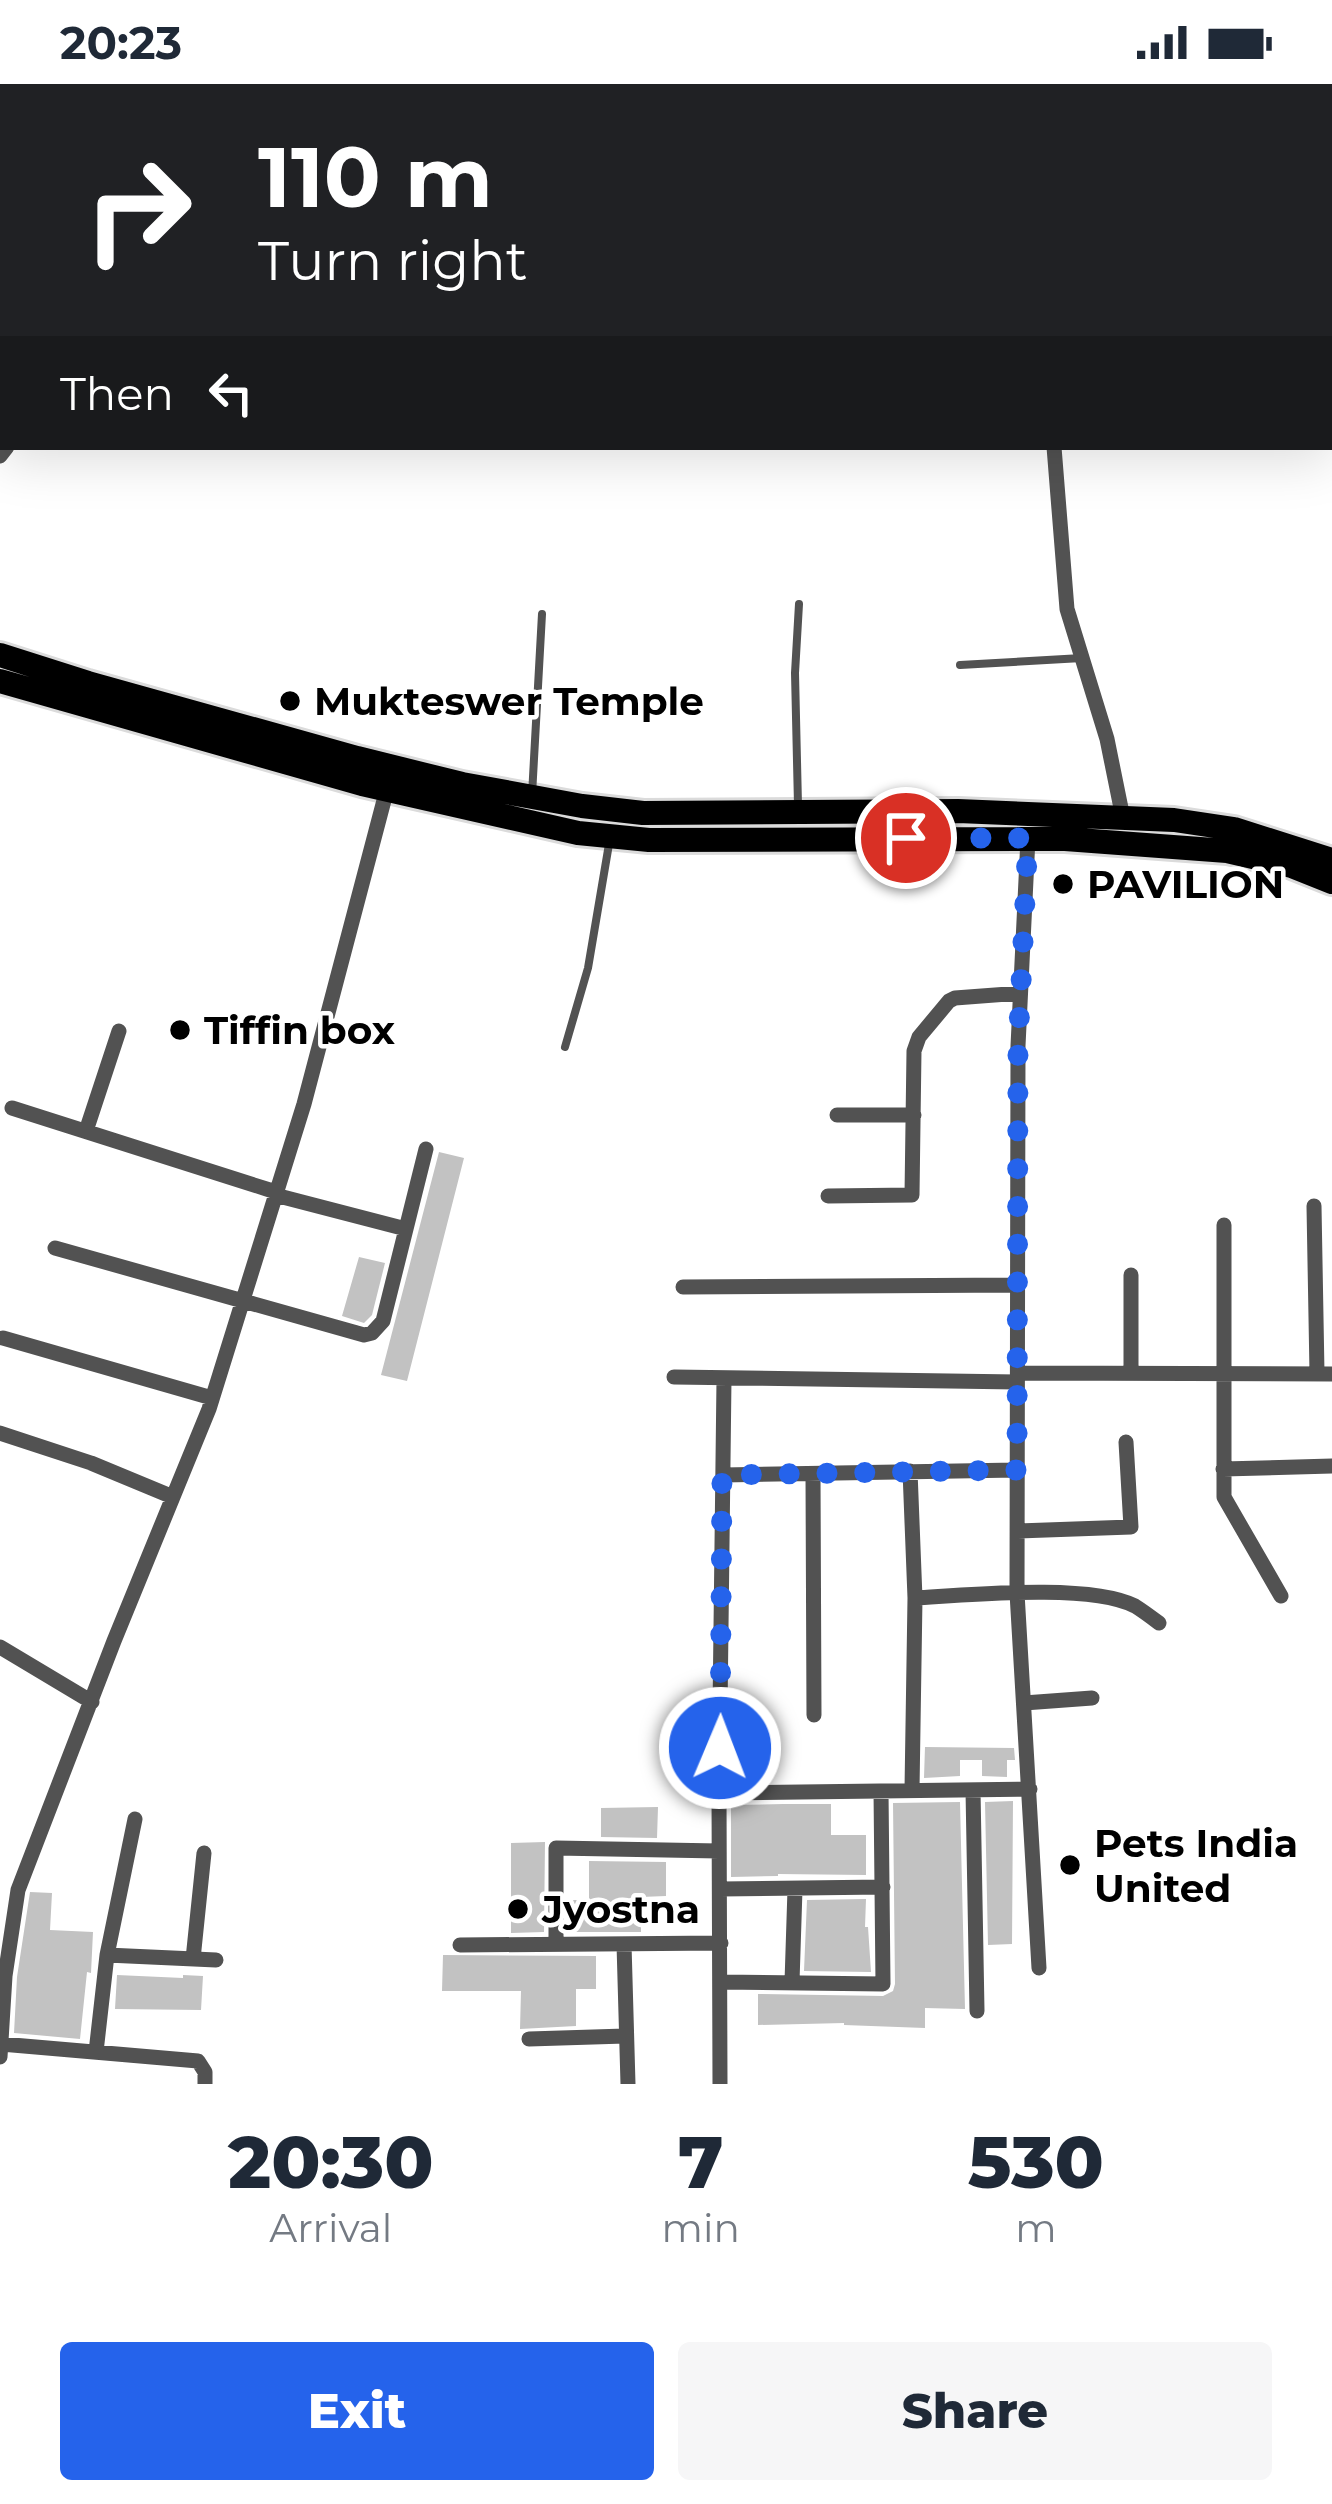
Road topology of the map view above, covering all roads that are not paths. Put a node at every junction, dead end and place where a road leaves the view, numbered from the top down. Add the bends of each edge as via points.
1 (1054, 450) edge
2 (799, 604) dead end
3 (542, 614) dead end
4 (0, 656) edge
5 (1082, 658) junction
6 (960, 665) dead end
7 (0, 681) edge
8 (387, 789) junction
9 (532, 796) junction
10 (969, 811) junction
11 (798, 812) junction
12 (1123, 818) junction
13 (610, 836) junction
14 (969, 838) junction
15 (1028, 838) junction
16 (1332, 860) edge
17 (1332, 882) edge
18 (1020, 993) junction
19 (119, 1031) dead end
20 (565, 1047) dead end
21 (12, 1108) dead end
22 (837, 1115) dead end
23 (914, 1115) junction
24 (86, 1132) junction
25 (426, 1149) dead end
26 (276, 1193) junction
27 (828, 1196) dead end
28 (1314, 1206) dead end
29 (1224, 1225) dead end
30 (406, 1229) junction
31 (56, 1248) dead end
32 (1131, 1276) dead end
33 (1017, 1285) junction
34 (683, 1288) dead end
35 (242, 1298) junction
36 (3, 1338) edge
37 (1131, 1373) junction
38 (1224, 1374) junction
39 (1324, 1374) edge
40 (674, 1377) dead end
41 (1017, 1377) junction
42 (724, 1379) junction
43 (212, 1398) junction
44 (0, 1433) edge
45 (1126, 1442) dead end
46 (1332, 1466) edge
47 (1223, 1469) junction
48 (1017, 1470) junction
49 (910, 1471) junction
50 (813, 1474) junction
51 (722, 1475) junction
52 (172, 1497) junction
53 (1018, 1531) junction
54 (1017, 1593) junction
55 (1281, 1596) dead end
56 (915, 1598) junction
57 (1159, 1623) dead end
58 (0, 1647) edge
59 (1092, 1698) dead end
60 (92, 1702) junction
61 (1024, 1703) junction
62 (814, 1714) dead end
63 (1030, 1789) junction
64 (912, 1790) junction
65 (973, 1790) junction
66 (881, 1791) junction
67 (719, 1793) junction
68 (135, 1820) dead end
69 (719, 1850) junction
70 (204, 1853) dead end
71 (883, 1887) junction
72 (721, 1889) junction
73 (795, 1889) junction
74 (721, 1943) junction
75 (556, 1944) junction
76 (623, 1944) junction
77 (460, 1945) dead end
78 (107, 1954) junction
79 (193, 1959) junction
80 (215, 1960) dead end
81 (1039, 1968) dead end
82 (721, 1982) junction
83 (792, 1982) junction
84 (2, 1998) edge
85 (977, 2011) dead end
86 (625, 2036) junction
87 (529, 2039) dead end
88 (1, 2044) edge
89 (95, 2052) junction
90 (0, 2057) edge
91 (205, 2084) edge
92 (628, 2084) edge
93 (720, 2084) edge

1 - 5 street via 1067,609
2 - 11 lane
3 - 9 lane
4 - 9 main road via 357,758
5 - 6 lane
5 - 12 street
7 - 8 main road
8 - 13 main road
8 - 26 street
9 - 11 main road via 643,813
10 - 11 main road
10 - 12 main road
10 - 14 main road
12 - 16 main road via 1234,829
13 - 14 main road
13 - 20 lane via 588,968
14 - 15 main road
15 - 17 main road via 1227,851
15 - 18 street
18 - 23 street via 949,1001 916,1043
18 - 33 street
19 - 24 street
21 - 24 street
22 - 23 street
23 - 27 street via 912,1195
24 - 26 street
25 - 30 street
26 - 30 street
26 - 35 street
28 - 39 street
29 - 38 street
30 - 35 street via 383,1322 372,1333
31 - 35 street
32 - 37 street
33 - 34 street
33 - 41 street
35 - 43 street
36 - 43 street
37 - 38 street
37 - 41 street
38 - 39 street
38 - 47 street
40 - 42 street
41 - 42 street
41 - 48 street
42 - 51 street
43 - 52 street
44 - 52 street
45 - 53 street via 1131,1527
46 - 47 street
47 - 55 street via 1224,1497
48 - 49 street
48 - 53 street
49 - 50 street
49 - 56 street
50 - 51 street
50 - 62 street
51 - 67 street
52 - 60 street
53 - 54 street
54 - 56 street
54 - 57 street via 1116,1600
54 - 61 street
56 - 64 street
58 - 60 street
59 - 61 street
60 - 84 street via 18,1889
61 - 63 street
63 - 65 street
63 - 81 street
64 - 65 street
64 - 66 street
65 - 85 street
66 - 67 street
66 - 71 street
67 - 69 street
68 - 78 street
69 - 72 street
69 - 75 street via 556,1848
70 - 79 street
71 - 73 street
71 - 83 street via 883,1984
72 - 73 street
72 - 74 street
73 - 83 street
74 - 76 street
74 - 82 street
75 - 76 street
75 - 77 street
76 - 86 street
78 - 79 street
78 - 89 street
79 - 80 street
82 - 83 street
82 - 93 street
84 - 88 street
86 - 87 street
86 - 92 street
88 - 89 street
88 - 90 street
89 - 91 street via 197,2061

